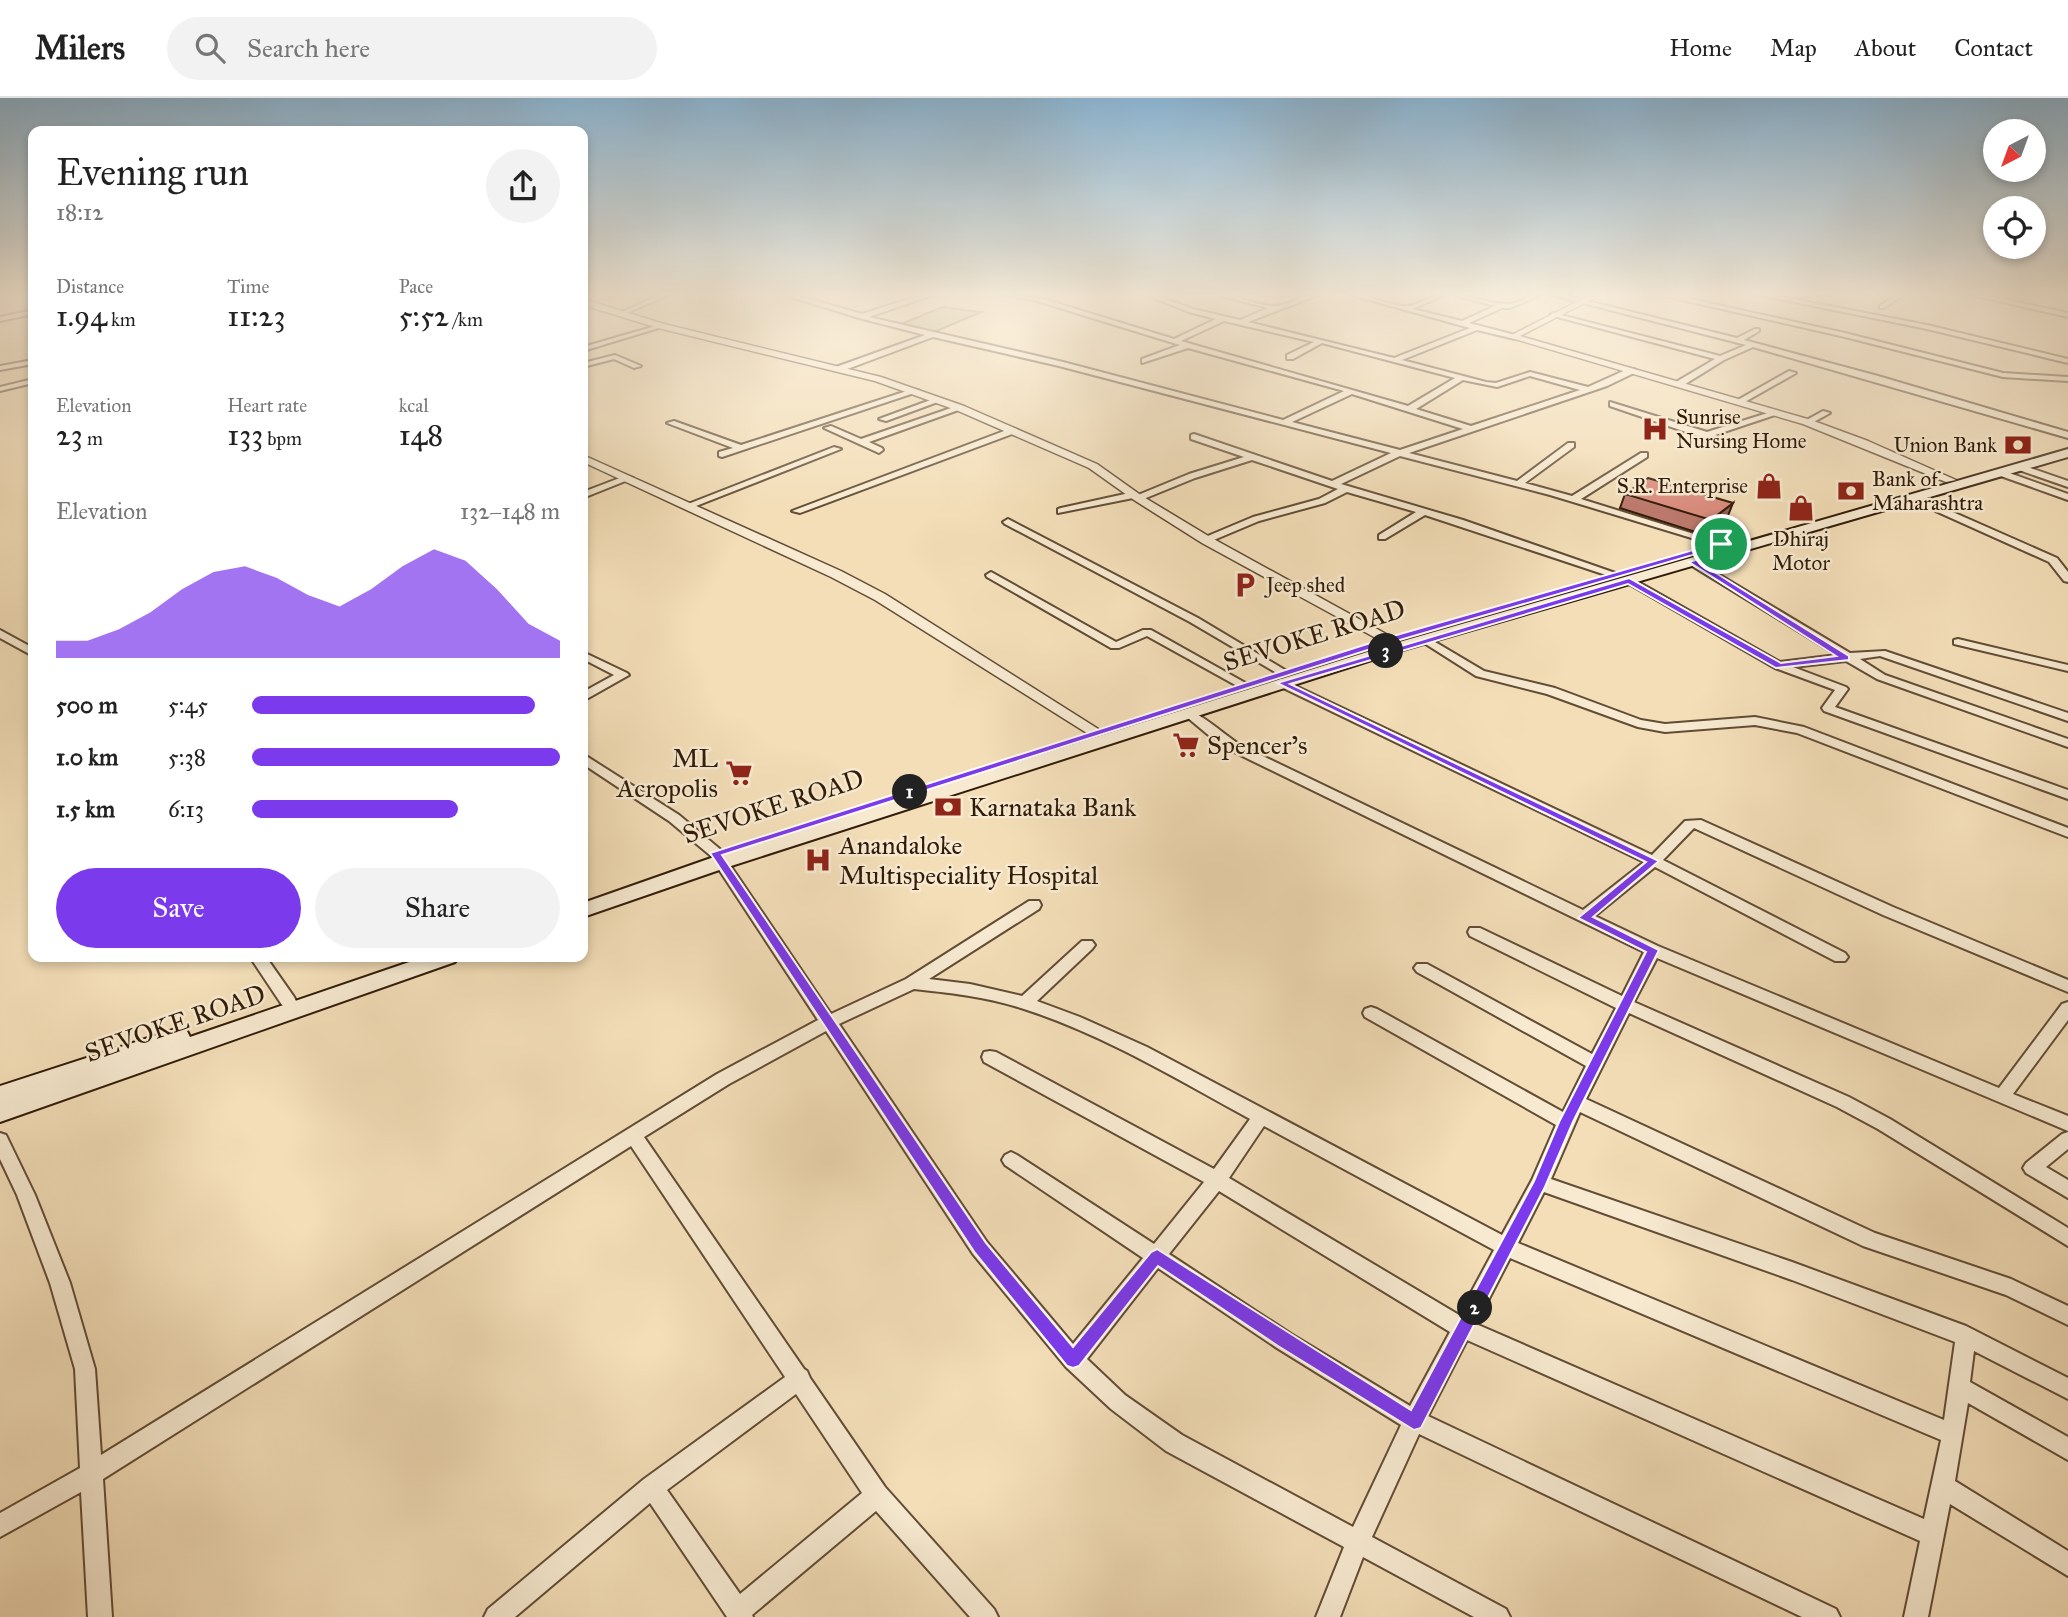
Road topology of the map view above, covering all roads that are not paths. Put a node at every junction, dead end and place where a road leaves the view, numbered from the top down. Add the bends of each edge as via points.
1 (822, 365) edge
2 (850, 365) edge
3 (1063, 365) edge
4 (1249, 365) edge
5 (1413, 365) edge
6 (1610, 365) edge
7 (1710, 365) edge
8 (1829, 365) edge
9 (1963, 365) edge
10 (839, 369) junction
11 (1631, 371) junction
12 (1792, 373) dead end
13 (1461, 378) junction
14 (2068, 379) edge
15 (28, 382) edge
16 (1679, 384) junction
17 (0, 389) edge
18 (1587, 389) junction
19 (916, 391) junction
20 (1351, 391) junction
21 (939, 400) junction
22 (1740, 401) junction
23 (1613, 404) dead end
24 (960, 408) junction
25 (1412, 408) junction
26 (1777, 413) junction
27 (1826, 413) dead end
28 (883, 419) dead end
29 (1807, 422) junction
30 (671, 423) dead end
31 (1283, 423) junction
32 (828, 428) dead end
33 (1469, 428) junction
34 (1012, 431) junction
35 (1707, 435) junction
36 (2068, 435) edge
37 (1194, 437) dead end
38 (862, 443) junction
39 (1730, 444) dead end
40 (1571, 445) dead end
41 (740, 447) junction
42 (838, 449) dead end
43 (879, 450) dead end
44 (2067, 451) edge
45 (722, 454) dead end
46 (1397, 454) junction
47 (1644, 456) dead end
48 (1252, 457) junction
49 (588, 460) edge
50 (2019, 467) junction
51 (2001, 473) junction
52 (628, 478) junction
53 (1954, 482) junction
54 (1518, 484) junction
55 (2068, 484) edge
56 (1332, 485) junction
57 (1346, 489) junction
58 (588, 493) edge
59 (1136, 497) junction
60 (2068, 497) edge
61 (1914, 498) junction
62 (1574, 499) junction
63 (688, 506) junction
64 (797, 511) dead end
65 (1061, 511) dead end
66 (1424, 511) junction
67 (1008, 522) dead end
68 (1382, 537) dead end
69 (1206, 540) junction
70 (1728, 547) junction
71 (1693, 562) junction
72 (990, 575) dead end
73 (1623, 578) junction
74 (2068, 579) edge
75 (0, 633) edge
76 (1425, 639) junction
77 (1958, 642) dead end
78 (1395, 643) junction
79 (28, 650) edge
80 (588, 658) edge
81 (1845, 658) junction
82 (1779, 666) junction
83 (2068, 668) edge
84 (1283, 678) junction
85 (1243, 685) junction
86 (588, 694) edge
87 (1188, 713) junction
88 (2068, 717) edge
89 (1100, 736) junction
90 (2068, 743) edge
91 (588, 761) edge
92 (2068, 795) edge
93 (2068, 833) edge
94 (718, 857) junction
95 (1654, 861) junction
96 (588, 898) edge
97 (1034, 905) dead end
98 (588, 908) edge
99 (1584, 918) junction
100 (1475, 932) dead end
101 (1087, 945) dead end
102 (1653, 950) junction
103 (1840, 957) dead end
104 (261, 962) edge
105 (407, 962) edge
106 (434, 962) edge
107 (1422, 968) dead end
108 (912, 983) junction
109 (2068, 986) edge
110 (288, 1002) junction
111 (1025, 1003) junction
112 (1625, 1005) junction
113 (2068, 1008) edge
114 (1371, 1013) dead end
115 (828, 1021) junction
116 (990, 1057) dead end
117 (1596, 1064) junction
118 (0, 1095) edge
119 (2002, 1096) junction
120 (1577, 1103) junction
121 (0, 1112) edge
122 (1260, 1118) junction
123 (1566, 1122) junction
124 (2068, 1124) edge
125 (633, 1135) junction
126 (2068, 1139) edge
127 (0, 1140) edge
128 (1011, 1160) dead end
129 (1217, 1180) junction
130 (1540, 1183) junction
131 (2068, 1190) edge
132 (2068, 1238) edge
133 (1506, 1247) junction
134 (1157, 1256) junction
135 (2068, 1316) edge
136 (1464, 1329) junction
137 (1966, 1336) junction
138 (1073, 1360) junction
139 (800, 1378) junction
140 (1961, 1388) junction
141 (2068, 1389) edge
142 (1414, 1421) junction
143 (1953, 1434) junction
144 (2068, 1449) edge
145 (91, 1474) junction
146 (1942, 1486) junction
147 (652, 1488) junction
148 (877, 1495) junction
149 (0, 1526) edge
150 (1931, 1534) junction
151 (1357, 1543) junction
152 (2068, 1564) edge
153 (1922, 1614) edge
154 (739, 1615) edge
155 (100, 1617) edge
156 (496, 1617) edge
157 (986, 1617) edge
158 (1328, 1617) edge
159 (1498, 1617) edge
160 (1828, 1617) edge

1 - 10 street
2 - 10 street
3 - 31 street
4 - 20 street
5 - 13 street
6 - 11 street
7 - 16 street
8 - 36 street
9 - 14 street via 2003,375
10 - 19 street
11 - 16 street
11 - 18 street
12 - 22 street
13 - 18 street via 1492,385 1533,374
13 - 25 street
15 - 17 street
16 - 22 street
18 - 33 street
19 - 21 street
19 - 41 street
20 - 25 street
20 - 31 street
21 - 24 street
21 - 28 street
22 - 26 street
23 - 35 street
24 - 34 street
24 - 38 street
25 - 33 street
26 - 29 street
26 - 35 street
27 - 29 street
29 - 53 street
30 - 41 street
31 - 46 street
32 - 38 street
33 - 46 street
34 - 59 street via 1093,466
34 - 64 street
35 - 39 street
37 - 48 street
38 - 43 street
40 - 54 street
41 - 45 street
42 - 63 street
44 - 50 main road, SEVOKE ROAD
44 - 53 main road, SEVOKE ROAD
46 - 54 street
46 - 56 street
47 - 62 street
48 - 56 street
48 - 59 street
49 - 52 street
50 - 51 main road, SEVOKE ROAD
50 - 55 street
51 - 53 main road, SEVOKE ROAD
51 - 60 street
52 - 58 street
52 - 63 street
53 - 61 main road, SEVOKE ROAD
53 - 70 main road, SEVOKE ROAD
54 - 62 street
56 - 57 street
57 - 66 street
57 - 69 street
59 - 65 street
59 - 69 street
61 - 70 main road, SEVOKE ROAD
61 - 74 street via 2053,560
62 - 70 street
63 - 89 street via 880,597
66 - 68 street
66 - 73 street
67 - 84 street via 1182,614
69 - 78 street
70 - 71 main road, SEVOKE ROAD
70 - 73 main road, SEVOKE ROAD
71 - 73 main road, SEVOKE ROAD
71 - 81 street
72 - 85 street via 1115,646 1147,632
73 - 76 main road, SEVOKE ROAD
73 - 78 main road, SEVOKE ROAD
73 - 82 street
75 - 79 street
76 - 78 main road, SEVOKE ROAD
76 - 93 street via 1480,674 1551,691 1637,723 1665,728 1755,721 1800,730
77 - 83 street
78 - 84 main road, SEVOKE ROAD
80 - 86 street via 623,675
81 - 82 street
81 - 88 street via 1881,653
81 - 90 street via 1894,682
82 - 92 street via 1842,689 1828,708
84 - 85 main road, SEVOKE ROAD
84 - 87 main road, SEVOKE ROAD
84 - 95 street
85 - 89 main road, SEVOKE ROAD
87 - 89 main road, SEVOKE ROAD
87 - 99 street via 1238,749
89 - 94 main road, SEVOKE ROAD
91 - 94 street via 674,818
94 - 96 main road, SEVOKE ROAD
94 - 98 main road, SEVOKE ROAD
94 - 115 street
95 - 99 street
95 - 103 street
95 - 109 street via 1696,823 1888,911
97 - 108 street
99 - 102 street
100 - 112 street
101 - 111 street
102 - 112 street
102 - 119 street
104 - 110 street
105 - 110 main road, SEVOKE ROAD
106 - 121 main road, SEVOKE ROAD
107 - 117 street
108 - 111 street
108 - 115 street
110 - 118 main road, SEVOKE ROAD
111 - 122 street via 1141,1052
112 - 117 street
112 - 132 street via 1873,1118
113 - 119 street
114 - 123 street
115 - 125 street
115 - 138 street via 981,1248
116 - 129 street
117 - 120 street
119 - 124 street
120 - 123 street
120 - 135 street via 1870,1240 2011,1288
122 - 129 street
122 - 133 street
123 - 130 street
125 - 139 street
125 - 145 street
126 - 131 street via 2032,1168
127 - 145 street via 60,1283 85,1369
128 - 134 street
129 - 134 street
129 - 136 street
130 - 133 street
130 - 137 street
133 - 136 street
133 - 143 street
134 - 138 street
134 - 142 street
136 - 142 street
136 - 150 street
137 - 140 street
137 - 141 street
138 - 151 street via 1118,1402 1174,1443
139 - 147 street
139 - 148 street
140 - 143 street
140 - 144 street
142 - 151 street
142 - 160 street
143 - 146 street
145 - 149 street
145 - 155 street
146 - 150 street
146 - 152 street
147 - 154 street
147 - 156 street
148 - 154 street
148 - 157 street
150 - 153 street
151 - 158 street
151 - 159 street

